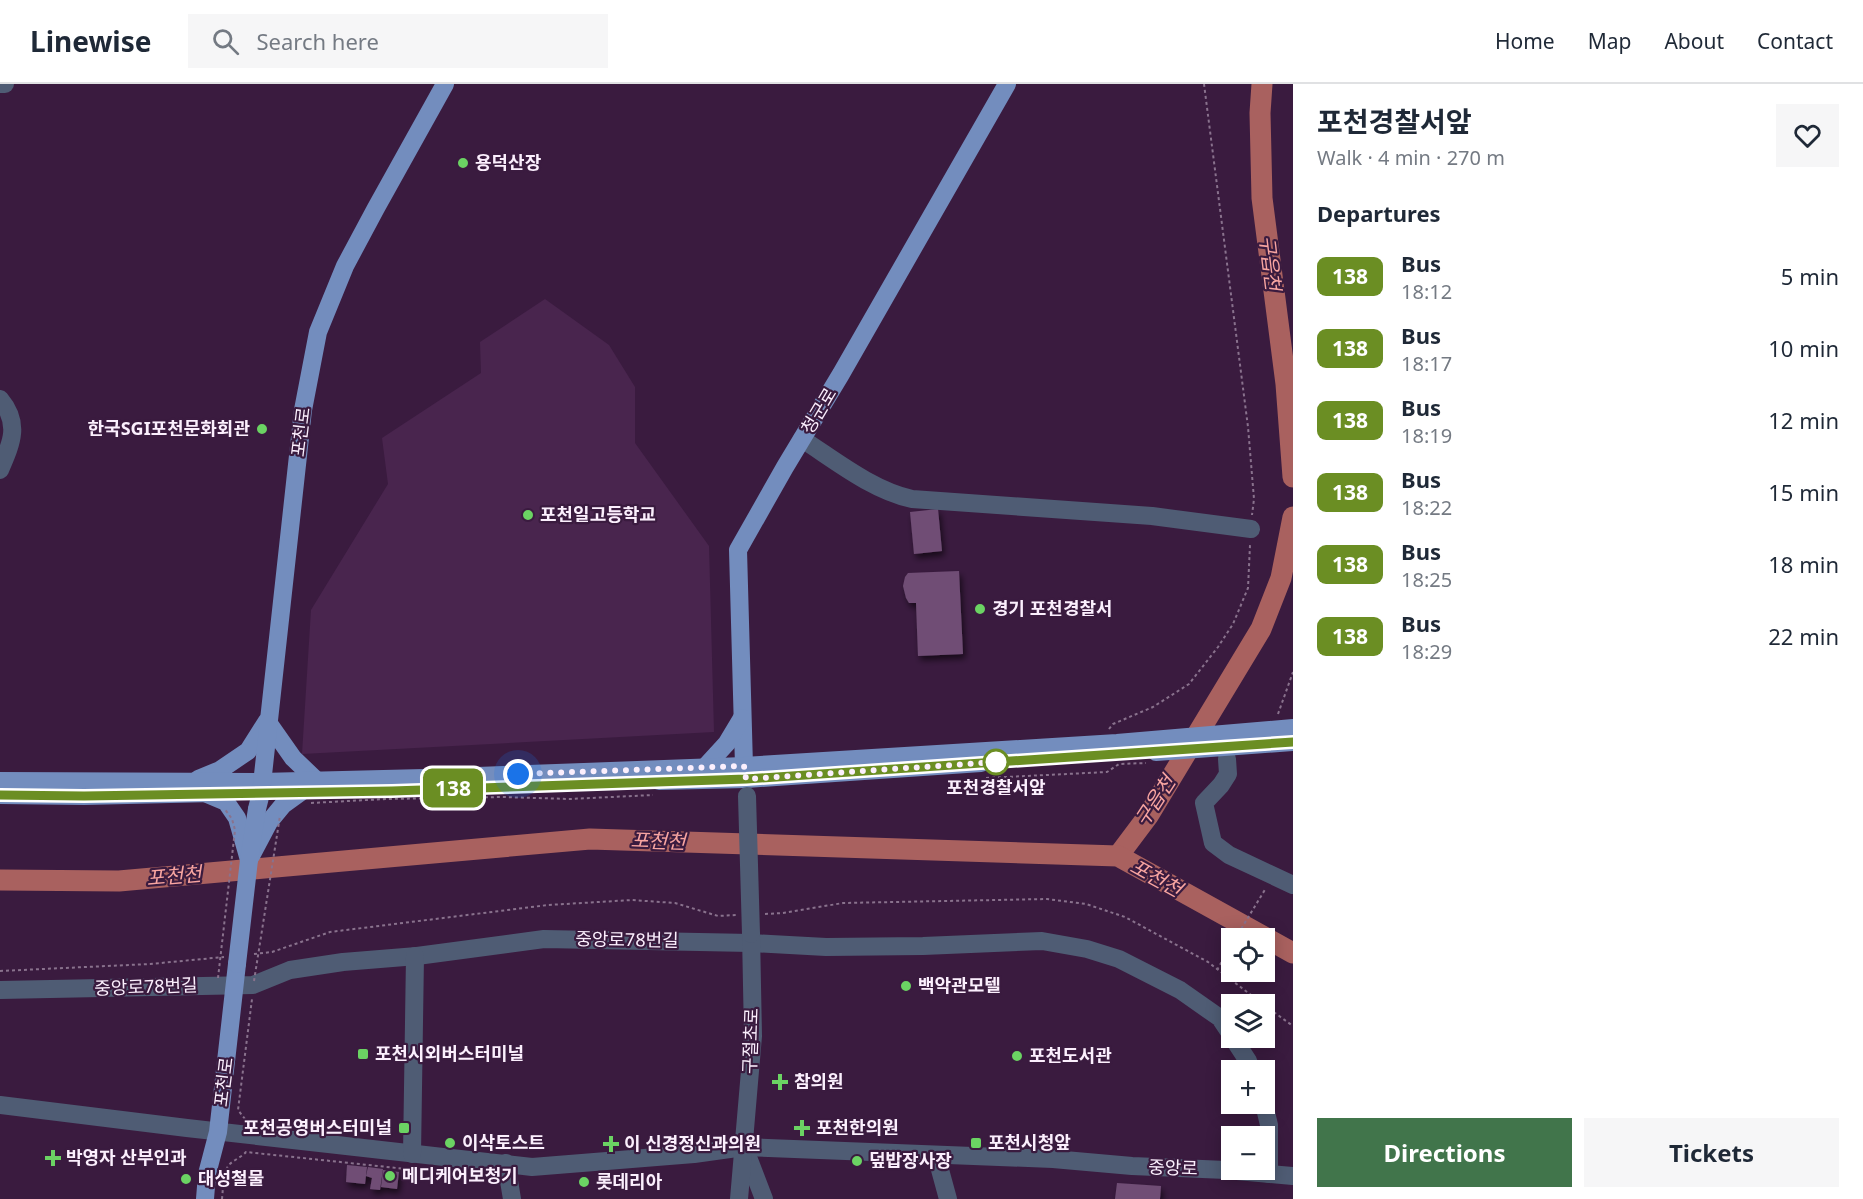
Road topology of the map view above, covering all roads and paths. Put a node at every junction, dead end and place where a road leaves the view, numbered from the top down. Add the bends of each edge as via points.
1 (0, 84) edge
2 (5, 84) edge
3 (445, 84) edge
4 (1006, 84) edge
5 (1204, 84) edge
6 (0, 399) edge
7 (802, 439) junction
8 (0, 470) edge
9 (1251, 529) junction
10 (1293, 672) edge
11 (743, 716) junction
12 (267, 721) junction
13 (1293, 728) edge
14 (1272, 729) junction
15 (1247, 738) junction
16 (1293, 742) edge
17 (1095, 744) junction
18 (1114, 749) junction
19 (1227, 759) dead end
20 (1155, 762) dead end
21 (705, 767) junction
22 (976, 778) dead end
23 (316, 780) junction
24 (746, 780) junction
25 (0, 781) edge
26 (192, 781) junction
27 (207, 794) junction
28 (0, 795) edge
29 (260, 795) junction
30 (657, 795) dead end
31 (303, 798) junction
32 (283, 810) junction
33 (231, 813) junction
34 (249, 860) junction
35 (1293, 885) edge
36 (1265, 891) dead end
37 (1242, 928) edge
38 (751, 938) junction
39 (414, 956) junction
40 (1221, 960) edge
41 (1217, 970) dead end
42 (240, 982) junction
43 (0, 990) edge
44 (1275, 1013) edge
45 (1221, 1020) edge
46 (1293, 1026) edge
47 (0, 1105) edge
48 (253, 1121) dead end
49 (218, 1132) junction
50 (744, 1147) junction
51 (412, 1154) junction
52 (936, 1155) junction
53 (506, 1163) junction
54 (362, 1165) dead end
55 (1221, 1170) edge
56 (1275, 1174) edge
57 (1293, 1176) edge
58 (205, 1199) edge
59 (222, 1199) edge
60 (512, 1199) edge
61 (739, 1199) edge
62 (764, 1199) edge
63 (948, 1199) edge

1 - 2 street
3 - 12 main road, 포천로 via 345,266 318,332 303,410
4 - 7 main road, 청군로
5 - 9 path via 1248,427 1254,499
6 - 8 street via 9,409 12,440
7 - 9 street via 878,487 912,499 1152,516
7 - 11 main road, 청군로 via 738,550
9 - 17 path via 1248,588 1218,647 1190,684 1154,707 1113,724
10 - 14 path
11 - 21 main road via 727,743
11 - 24 main road, 청군로
12 - 23 main road via 293,758
12 - 26 main road via 248,751 220,770
12 - 29 main road, 포천로
13 - 14 main road
14 - 15 main road
15 - 16 main road
15 - 18 main road
17 - 18 main road
17 - 24 main road
18 - 24 main road
19 - 35 street via 1228,774 1204,803 1213,843 1229,855
20 - 22 path via 1119,764 1107,772
21 - 23 main road
21 - 24 main road
23 - 29 main road
24 - 31 main road
24 - 38 street, 구절초로, bridge
25 - 26 main road
26 - 29 main road
27 - 28 main road
27 - 29 main road
27 - 33 main road via 226,802
29 - 31 main road
29 - 34 main road, 포천로, bridge
30 - 31 path via 570,799
31 - 32 main road
32 - 34 main road via 269,822
32 - 42 path, bridge
33 - 34 main road
33 - 42 path, bridge via 235,830
34 - 42 main road, 포천로, bridge via 237,964
36 - 37 path
38 - 39 street, 중앙로78번길 via 544,939
38 - 45 street, 중앙로78번길 via 826,947 1042,941 1119,959 1180,990
38 - 50 street, 구절초로 via 753,1036
39 - 42 street, 중앙로78번길 via 343,962
39 - 51 street
40 - 41 path
42 - 43 street, 중앙로78번길
42 - 48 path via 238,1110 243,1118
42 - 49 main road, 포천로
44 - 46 path
47 - 49 street, 중앙로
49 - 51 street, 중앙로
49 - 58 main road, 포천로
50 - 52 street, 중앙로
50 - 53 street, 중앙로 via 532,1167
50 - 61 street, 구절초로
50 - 62 street
51 - 53 street, 중앙로
52 - 55 street, 중앙로
52 - 63 street
53 - 60 street
54 - 59 path via 246,1152 226,1168
56 - 57 street, 중앙로

